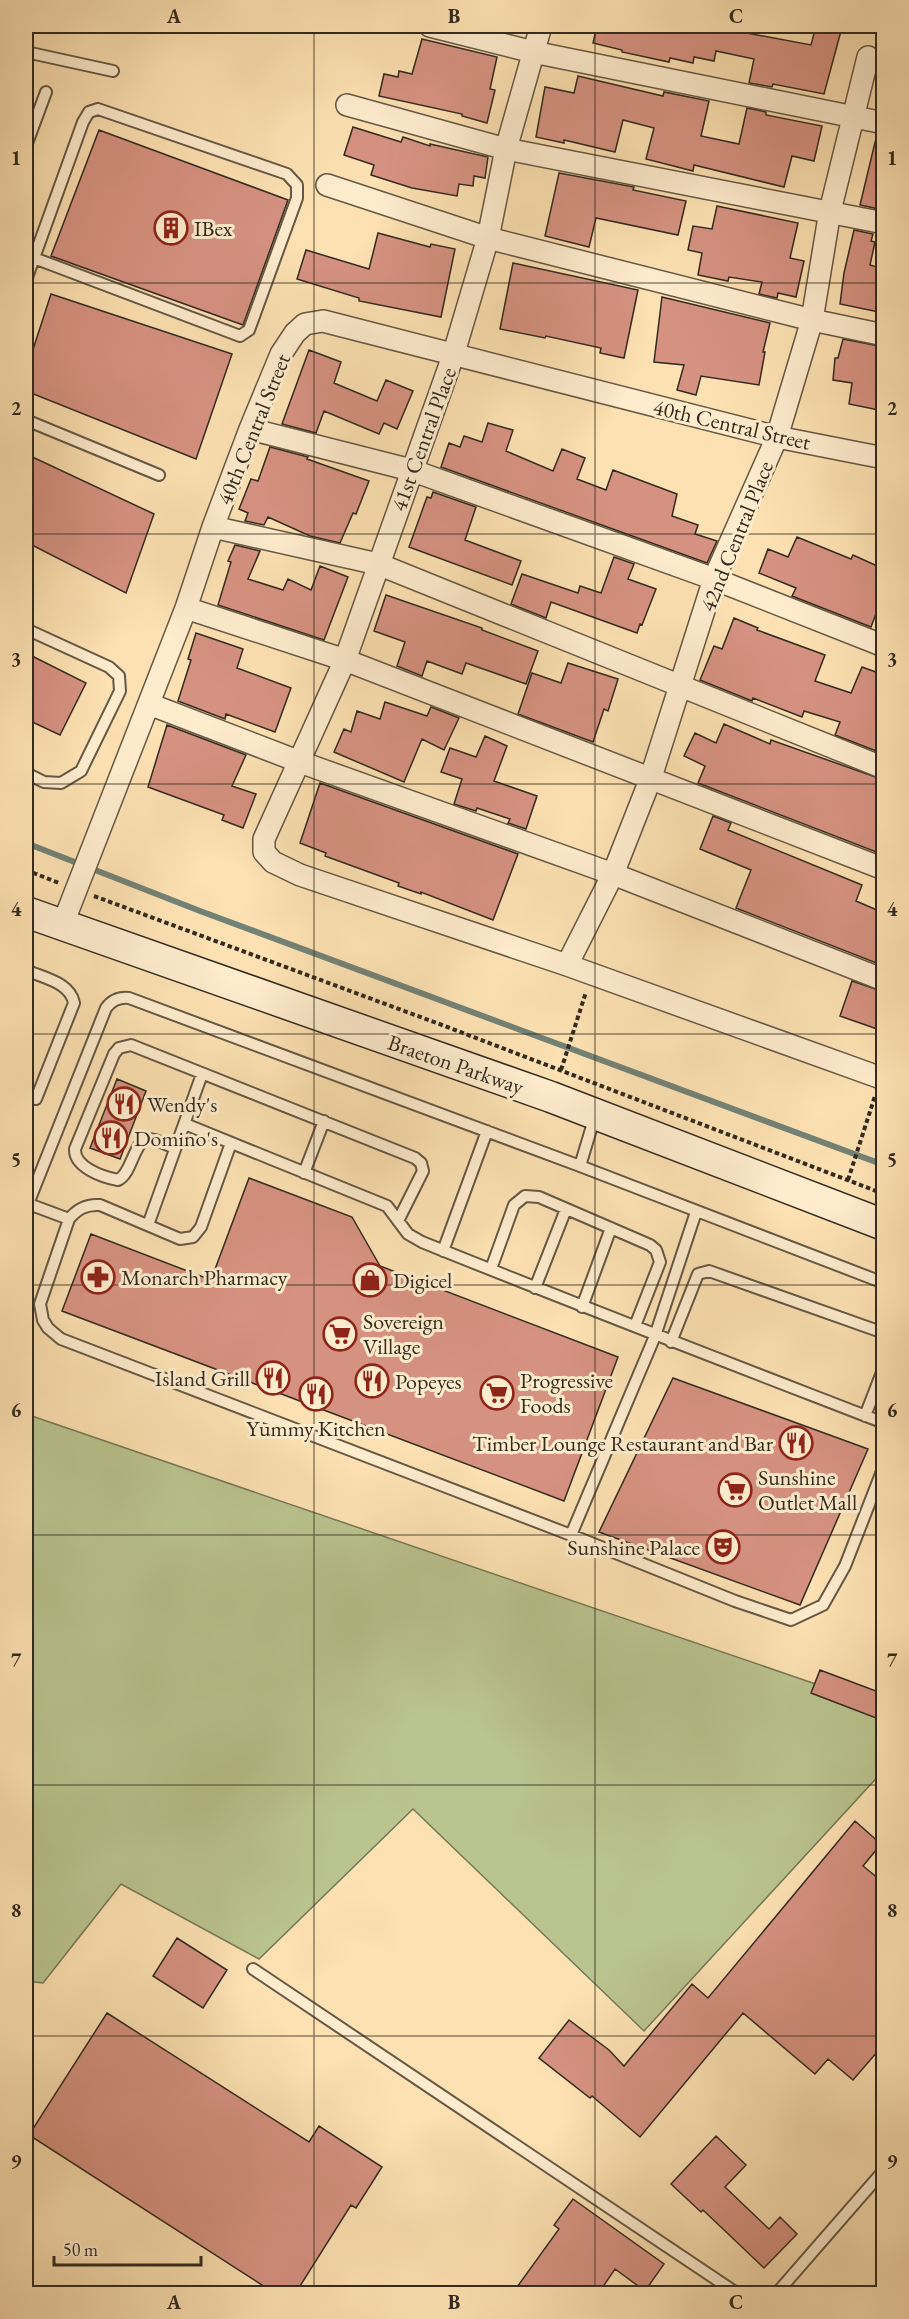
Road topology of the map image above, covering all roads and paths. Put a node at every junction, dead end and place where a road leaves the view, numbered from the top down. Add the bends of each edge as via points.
1 (430, 26) edge
2 (541, 26) edge
3 (26, 52) edge
4 (533, 52) junction
5 (868, 57) dead end
6 (113, 71) dead end
7 (46, 92) dead end
8 (347, 105) dead end
9 (853, 115) junction
10 (884, 123) edge
11 (26, 146) edge
12 (506, 149) junction
13 (327, 186) dead end
14 (830, 211) junction
15 (884, 223) edge
16 (488, 238) junction
17 (30, 256) edge
18 (26, 280) edge
19 (812, 320) junction
20 (884, 334) edge
21 (453, 356) junction
22 (26, 420) edge
23 (250, 429) junction
24 (777, 436) junction
25 (884, 458) edge
26 (411, 470) junction
27 (159, 476) dead end
28 (213, 527) junction
29 (378, 564) junction
30 (714, 579) junction
31 (186, 608) junction
32 (26, 629) edge
33 (884, 646) edge
34 (345, 660) junction
35 (681, 687) junction
36 (149, 704) junction
37 (300, 762) junction
38 (884, 768) edge
39 (26, 772) edge
40 (650, 780) junction
41 (884, 869) edge
42 (26, 870) edge
43 (613, 874) junction
44 (78, 880) junction
45 (26, 912) edge
46 (62, 926) junction
47 (567, 965) junction
48 (26, 970) edge
49 (592, 974) junction
50 (884, 980) edge
51 (202, 1074) junction
52 (883, 1076) edge
53 (556, 1084) junction
54 (36, 1099) dead end
55 (595, 1114) junction
56 (324, 1121) junction
57 (185, 1124) junction
58 (487, 1131) junction
59 (231, 1143) junction
60 (175, 1148) junction
61 (580, 1166) junction
62 (304, 1173) junction
63 (843, 1194) junction
64 (884, 1194) edge
65 (27, 1203) edge
66 (566, 1209) junction
67 (696, 1212) junction
68 (69, 1219) junction
69 (398, 1221) junction
70 (148, 1225) junction
71 (884, 1225) edge
72 (611, 1228) junction
73 (443, 1251) junction
74 (492, 1269) junction
75 (884, 1283) edge
76 (535, 1288) junction
77 (582, 1307) junction
78 (635, 1326) junction
79 (884, 1333) edge
80 (656, 1336) junction
81 (670, 1342) junction
82 (884, 1367) edge
83 (865, 1416) junction
84 (884, 1423) edge
85 (884, 1466) edge
86 (571, 1535) junction
87 (253, 1969) dead end
88 (884, 2170) edge
89 (738, 2294) edge
90 (776, 2294) edge

1 - 4 street
2 - 4 street, 41st Central Place
3 - 6 lane
4 - 9 street
4 - 12 street, 41st Central Place
5 - 9 street, 42nd Central Place
7 - 11 lane
8 - 12 street
9 - 10 street
9 - 14 street, 42nd Central Place
12 - 14 street
12 - 16 street, 41st Central Place
13 - 16 street
14 - 15 street
14 - 19 street, 42nd Central Place
16 - 19 street
16 - 21 street, 41st Central Place
17 - 17 lane via 240,336 249,330 297,198 297,185 286,174 98,109 89,112 82,123
17 - 18 lane
19 - 20 street
19 - 24 street, 42nd Central Place
21 - 23 street, 40th Central Street via 322,321 305,324 281,354
21 - 24 street, 40th Central Street
21 - 26 street, 41st Central Place
22 - 27 lane
23 - 26 street
23 - 28 street, 40th Central Street
24 - 25 street, 40th Central Street
24 - 30 street, 42nd Central Place
26 - 29 street, 41st Central Place
26 - 30 street
28 - 29 street
28 - 31 street, 40th Central Street
29 - 34 street, 41st Central Place
29 - 35 street
30 - 33 street
30 - 35 street, 42nd Central Place
31 - 34 street
31 - 36 street, 40th Central Street
32 - 39 lane via 109,667 119,676 120,691 81,771 61,783 44,782
34 - 37 street, 41st Central Place
34 - 40 street
35 - 38 street
35 - 40 street, 42nd Central Place
36 - 37 street
36 - 44 street, 40th Central Street
37 - 43 street
37 - 47 street, 41st Central Place via 264,839 264,852 273,862 300,875
40 - 41 street
40 - 43 street, 42nd Central Place
42 - 44 path
43 - 47 street, 42nd Central Place
43 - 50 street
44 - 46 street, 40th Central Street
44 - 53 path
45 - 46 main road, Braeton Parkway
46 - 53 main road, Braeton Parkway
47 - 49 street
48 - 54 lane via 64,987 74,1003
49 - 52 street
49 - 53 path
51 - 56 lane
51 - 57 lane
51 - 60 lane via 131,1045 123,1047 114,1054 75,1152 77,1161 118,1180 146,1139
52 - 63 path
53 - 55 main road, Braeton Parkway
53 - 63 path
55 - 61 lane
55 - 63 main road, Braeton Parkway
56 - 62 lane
56 - 69 lane via 421,1163 423,1171
57 - 59 lane
57 - 60 lane
58 - 61 lane
58 - 65 lane via 129,998 120,998 106,1008
58 - 73 lane
59 - 62 lane
59 - 70 lane via 196,1234 180,1239
60 - 70 lane
61 - 67 lane
62 - 69 lane via 387,1206
63 - 64 path
63 - 71 main road, Braeton Parkway
65 - 68 lane
66 - 72 lane
66 - 74 lane via 534,1196 517,1201
66 - 76 lane
67 - 75 lane
67 - 80 lane
68 - 70 lane via 85,1206 100,1205
68 - 86 lane via 40,1304 48,1328 61,1339
69 - 73 lane via 414,1239
72 - 77 lane
72 - 78 lane via 650,1245 660,1262
73 - 74 lane
74 - 76 lane
76 - 77 lane
77 - 78 lane
78 - 80 lane
79 - 81 lane via 710,1271 698,1274
80 - 81 lane
80 - 86 lane
81 - 83 lane
82 - 83 lane
83 - 84 lane
85 - 86 lane via 845,1566 823,1605 791,1620
87 - 89 lane
88 - 90 lane

